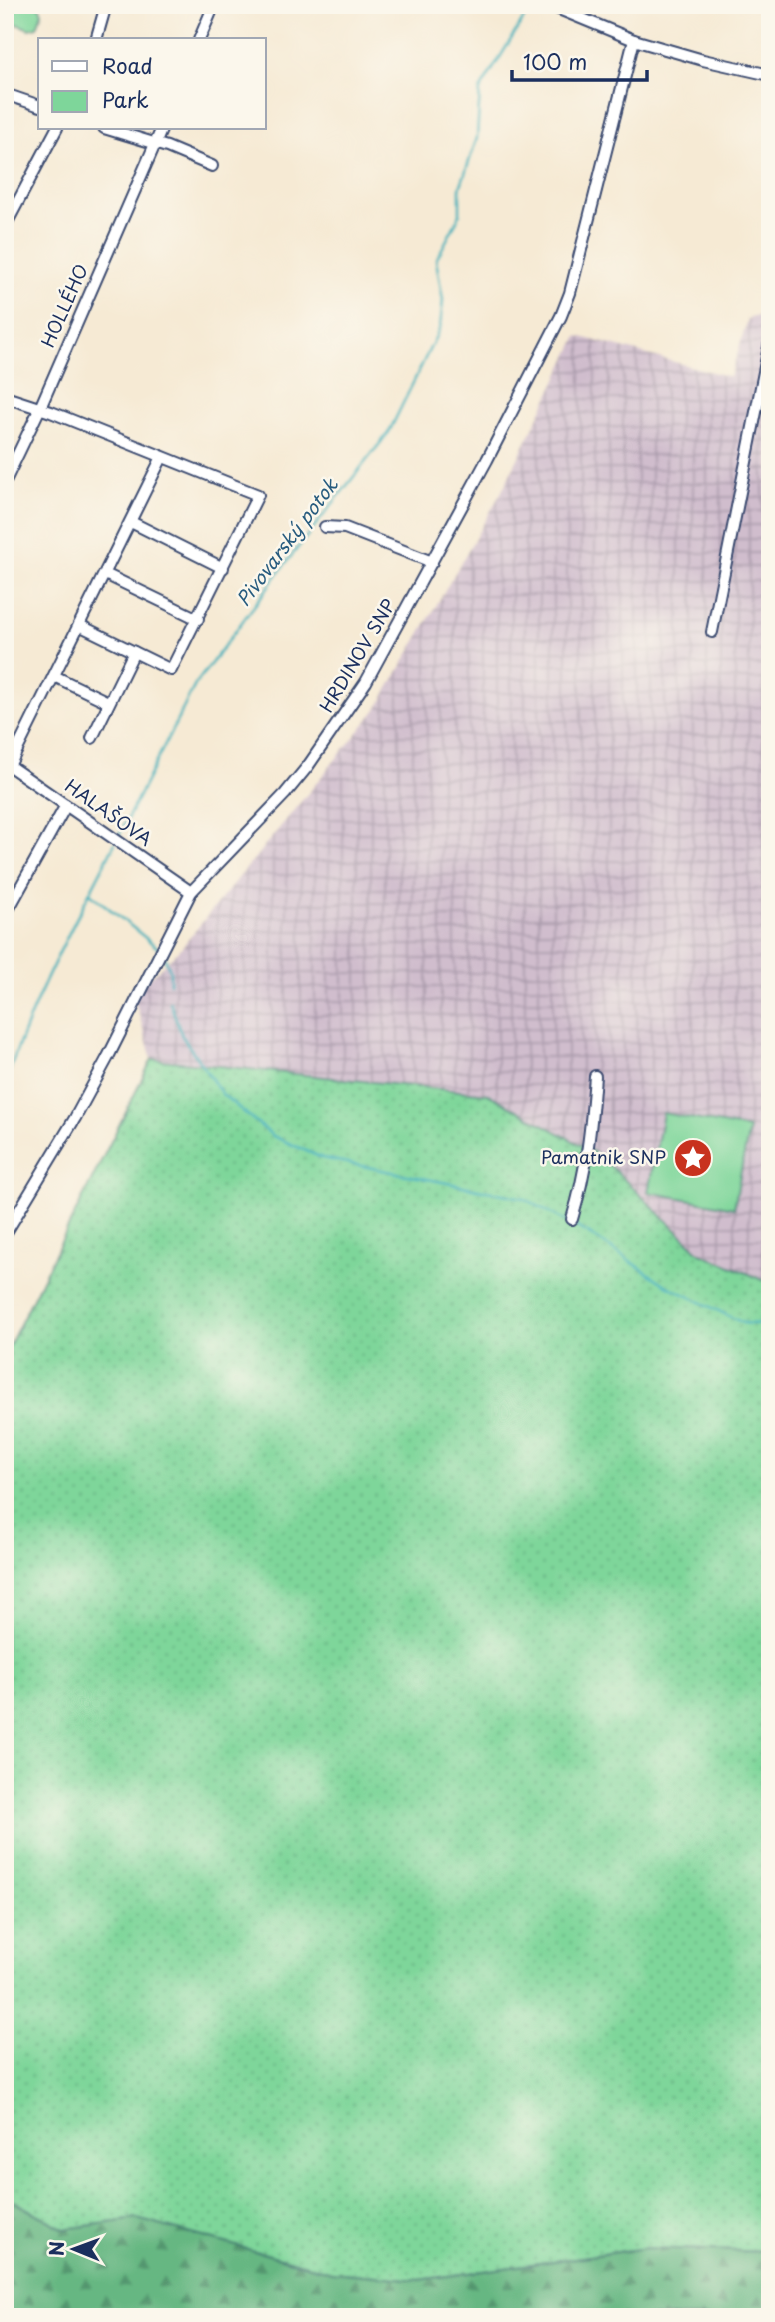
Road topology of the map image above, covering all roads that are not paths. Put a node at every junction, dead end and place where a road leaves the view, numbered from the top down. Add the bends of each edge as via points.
1 (106, 5) edge
2 (214, 5) edge
3 (549, 5) edge
4 (97, 38) edge
5 (200, 38) edge
6 (634, 40) junction
7 (770, 75) edge
8 (5, 94) edge
9 (38, 105) edge
10 (56, 130) edge
11 (110, 130) edge
12 (161, 130) edge
13 (154, 145) junction
14 (212, 166) dead end
15 (5, 226) edge
16 (770, 342) edge
17 (5, 397) edge
18 (40, 408) junction
19 (162, 457) junction
20 (5, 481) edge
21 (131, 522) junction
22 (325, 527) dead end
23 (432, 562) junction
24 (223, 568) junction
25 (105, 574) junction
26 (198, 619) junction
27 (79, 625) junction
28 (712, 632) dead end
29 (134, 652) junction
30 (54, 676) junction
31 (108, 702) junction
32 (92, 738) dead end
33 (7, 764) edge
34 (66, 805) junction
35 (191, 892) junction
36 (5, 915) edge
37 (595, 1076) dead end
38 (572, 1219) dead end
39 (5, 1234) edge

1 - 4 street
2 - 5 street
3 - 6 street
6 - 7 street
6 - 23 street, HRDINOV SNP via 570,293
8 - 9 street
10 - 15 street
11 - 13 street
12 - 13 street, HOLLÉHO
13 - 14 street
13 - 18 street, HOLLÉHO
16 - 28 street
17 - 18 street
18 - 19 street
18 - 20 street, HOLLÉHO
19 - 21 street
19 - 24 street via 258,495
21 - 24 street
21 - 25 street
22 - 23 street via 345,528
23 - 35 street, HRDINOV SNP via 366,682 308,766
24 - 26 street
25 - 26 street
25 - 27 street
26 - 29 street via 172,670
27 - 29 street
27 - 30 street
29 - 31 street
30 - 31 street
30 - 33 street
31 - 32 street
33 - 34 street, HALAŠOVA
34 - 35 street, HALAŠOVA
34 - 36 street
35 - 39 street, HRDINOV SNP via 75,1118
37 - 38 street via 590,1143

